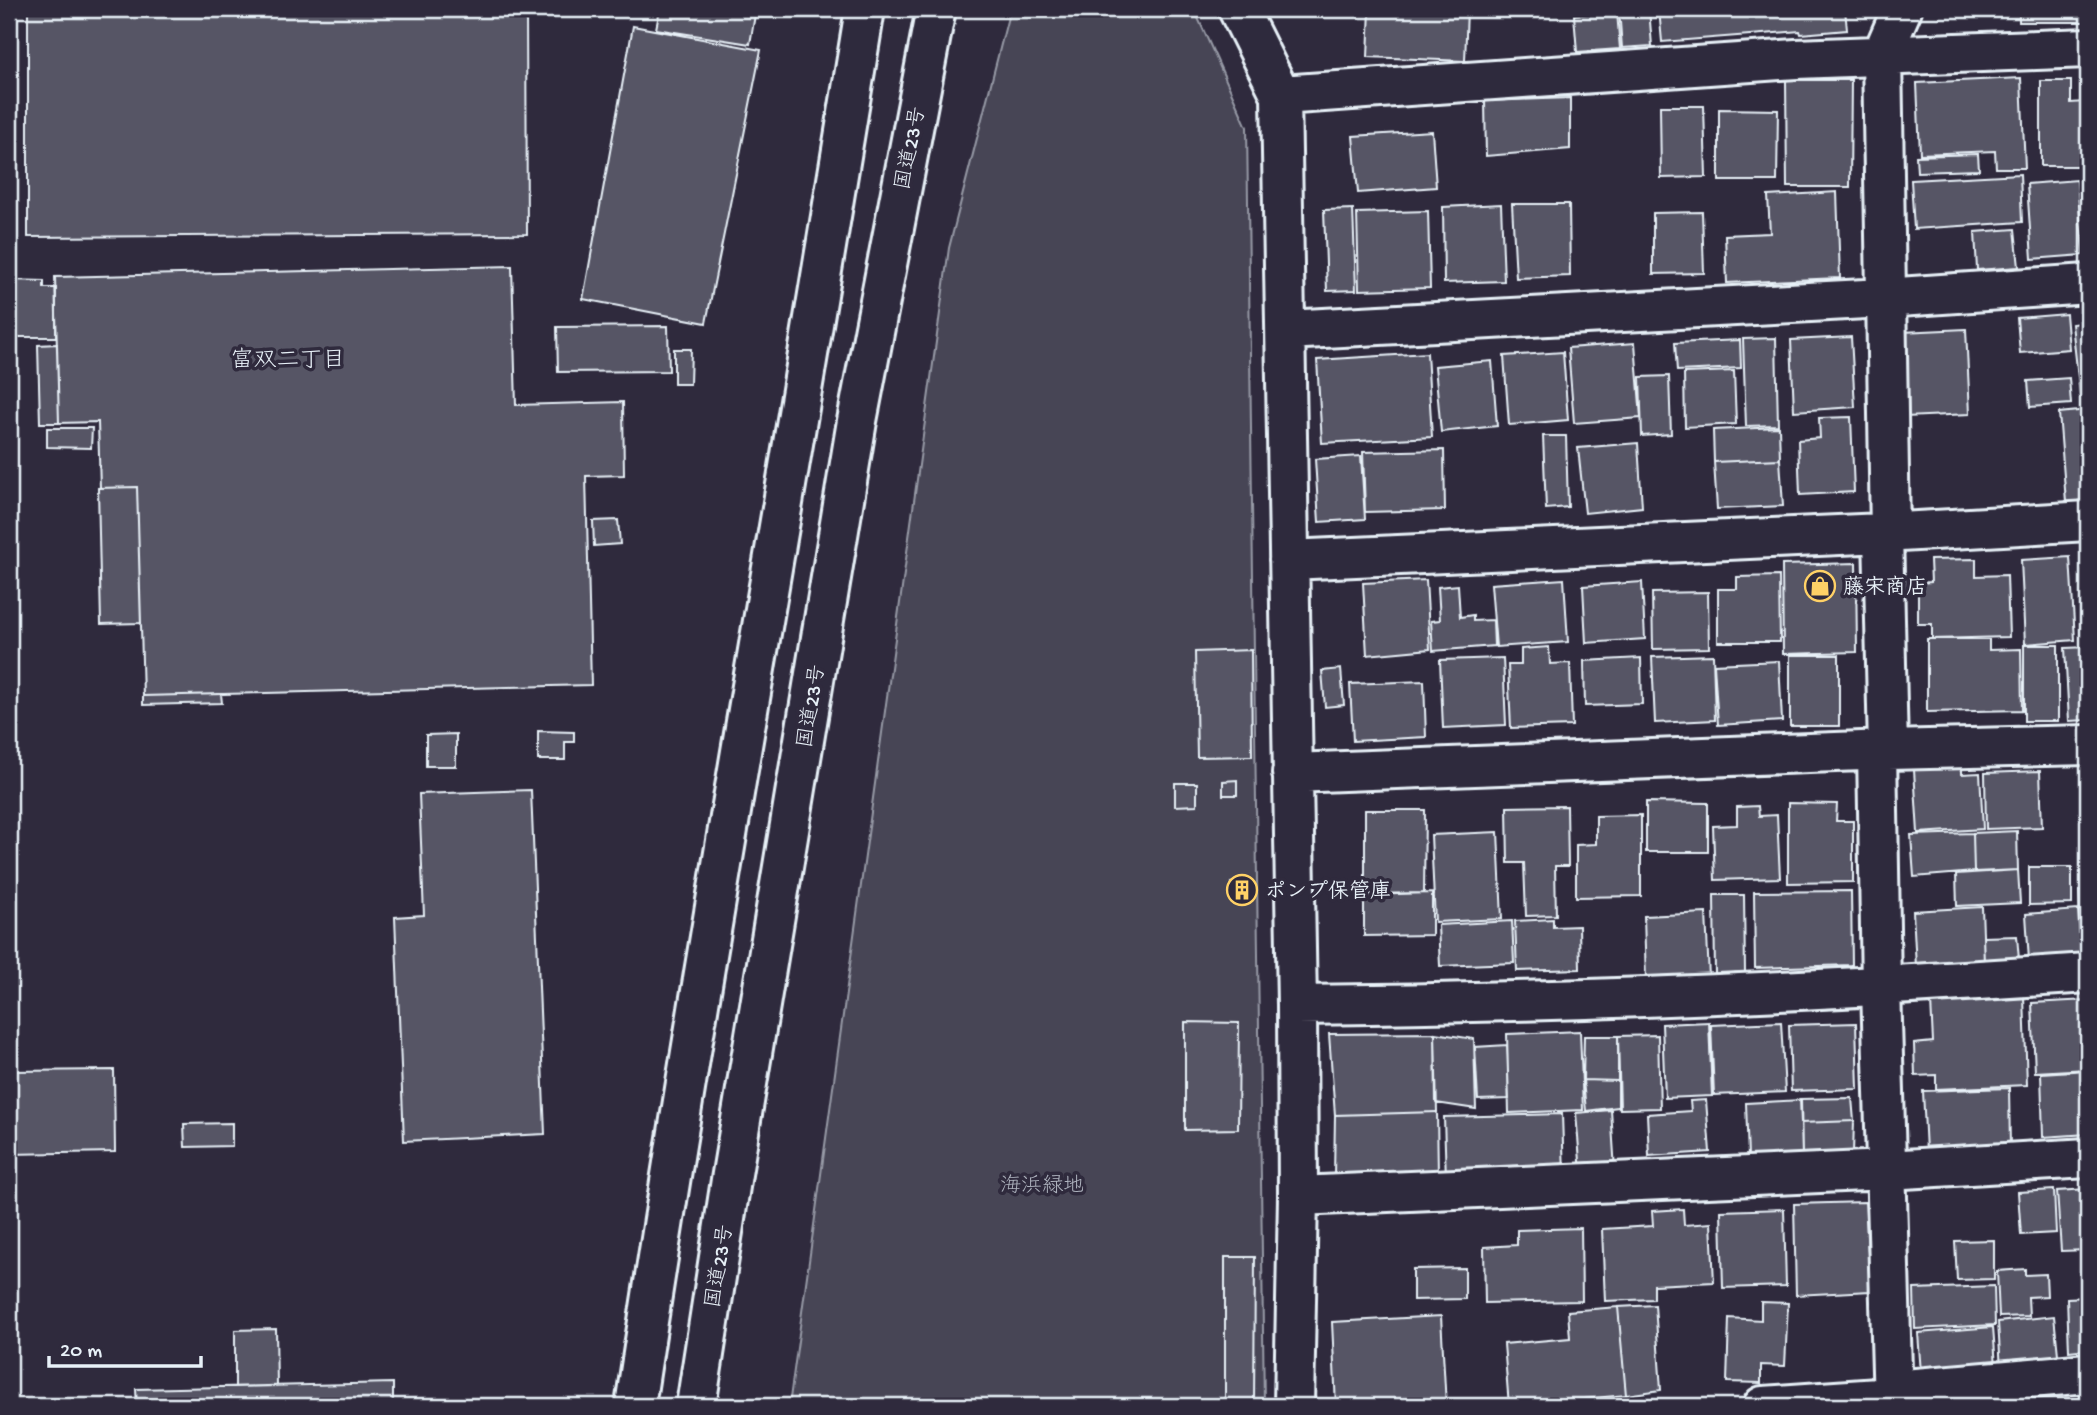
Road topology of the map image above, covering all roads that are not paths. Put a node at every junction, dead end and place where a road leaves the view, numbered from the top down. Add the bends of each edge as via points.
1 (866, 9) edge
2 (936, 9) edge
3 (1238, 9) edge
4 (1902, 9) edge
5 (2088, 48) edge
6 (1882, 55) junction
7 (1282, 95) junction
8 (2088, 284) edge
9 (1884, 298) junction
10 (1286, 330) junction
11 (2088, 521) edge
12 (1886, 533) junction
13 (1289, 560) junction
14 (2088, 745) edge
15 (1883, 750) junction
16 (1292, 773) junction
17 (2088, 973) edge
18 (1881, 987) junction
19 (1297, 1005) junction
20 (2088, 1158) edge
21 (1887, 1170) junction
22 (1298, 1196) junction
23 (2088, 1373) edge
24 (1893, 1398) edge
25 (635, 1406) edge
26 (696, 1406) edge
27 (1294, 1406) edge
28 (1763, 1406) edge

1 - 25 main road
2 - 26 main road, 国道23号 via 853,448
3 - 7 main road
4 - 6 main road
5 - 6 main road
6 - 7 main road
6 - 9 main road
7 - 10 main road
8 - 9 main road
9 - 10 main road
9 - 12 main road
10 - 13 main road
11 - 12 main road
12 - 13 main road
12 - 15 main road
13 - 16 main road
14 - 15 main road
15 - 16 main road
15 - 18 main road
16 - 19 main road
17 - 18 main road
18 - 19 main road via 1607,999
18 - 21 main road
19 - 22 main road
20 - 21 main road
21 - 22 main road
21 - 24 main road
22 - 27 main road
23 - 24 main road
24 - 28 main road

